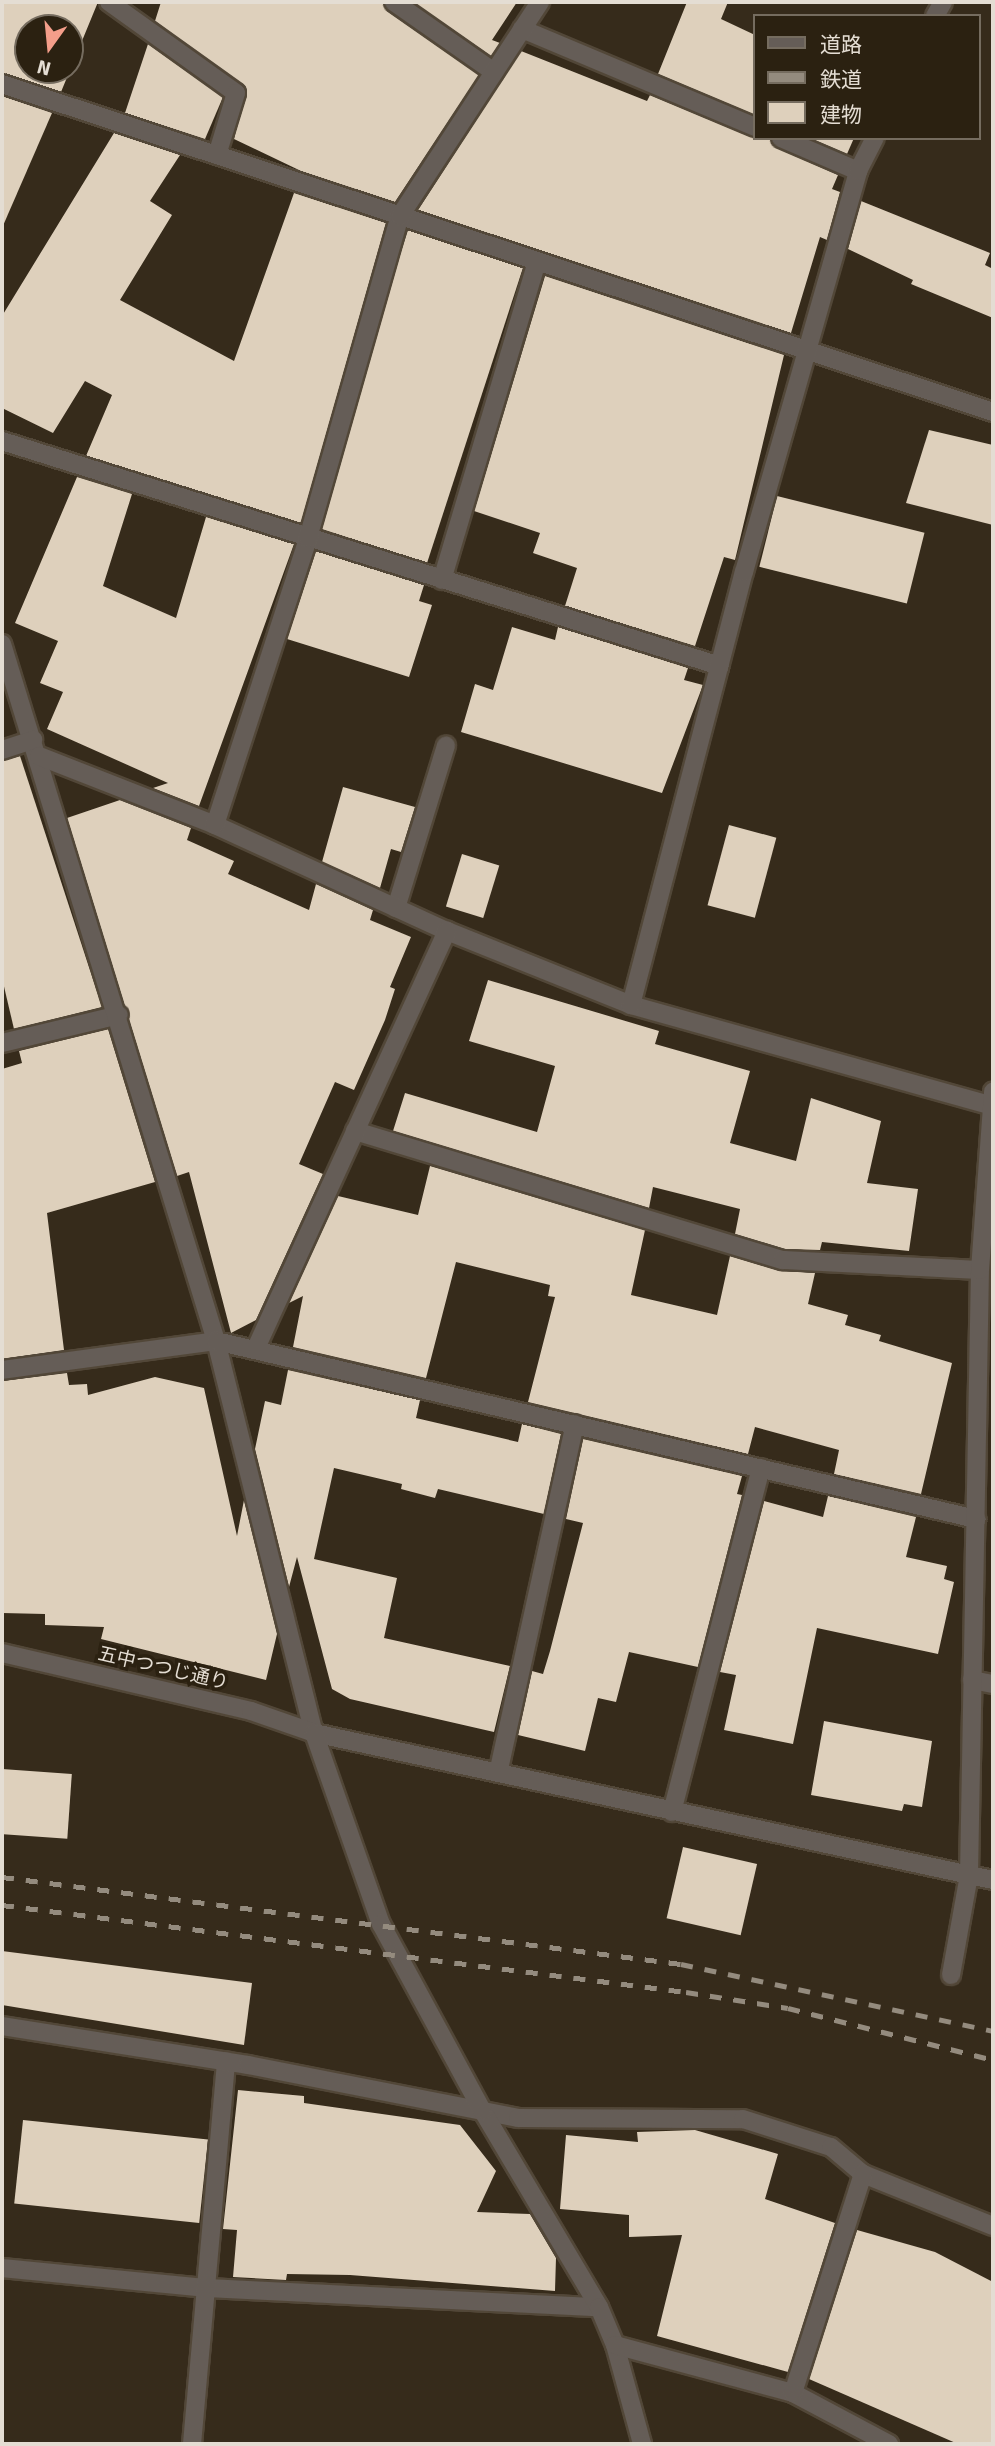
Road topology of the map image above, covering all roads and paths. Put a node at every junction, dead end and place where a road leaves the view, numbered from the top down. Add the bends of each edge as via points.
1 (109, 2) edge
2 (394, 2) edge
3 (540, 2) edge
4 (522, 29) junction
5 (494, 72) junction
6 (2, 84) edge
7 (754, 127) edge
8 (786, 140) edge
9 (874, 140) edge
10 (217, 155) junction
11 (858, 171) junction
12 (400, 216) junction
13 (537, 262) junction
14 (807, 353) junction
15 (993, 412) edge
16 (2, 441) edge
17 (308, 538) junction
18 (442, 580) junction
19 (2, 644) edge
20 (720, 666) junction
21 (446, 745) dead end
22 (36, 748) junction
23 (2, 750) edge
24 (215, 825) junction
25 (396, 908) junction
26 (447, 931) junction
27 (631, 1005) junction
28 (119, 1015) junction
29 (2, 1043) edge
30 (992, 1101) edge
31 (355, 1131) junction
32 (980, 1270) junction
33 (216, 1341) junction
34 (256, 1348) junction
35 (2, 1370) edge
36 (985, 1370) edge
37 (575, 1424) junction
38 (761, 1468) junction
39 (976, 1518) junction
40 (2, 1653) edge
41 (972, 1680) junction
42 (993, 1684) edge
43 (314, 1732) junction
44 (499, 1769) junction
45 (672, 1812) junction
46 (970, 1875) junction
47 (993, 1880) edge
48 (951, 1975) dead end
49 (2, 2026) edge
50 (226, 2062) junction
51 (482, 2110) junction
52 (863, 2174) junction
53 (993, 2225) edge
54 (2, 2268) edge
55 (206, 2288) junction
56 (598, 2307) junction
57 (615, 2345) junction
58 (793, 2393) junction
59 (192, 2444) edge
60 (642, 2444) edge
61 (889, 2444) edge

1 - 10 street via 236,93
2 - 5 street
3 - 4 street
4 - 5 street
4 - 7 street
5 - 12 street
6 - 10 street
8 - 11 street
9 - 11 street
10 - 12 street
11 - 14 street
12 - 13 street
12 - 17 street
13 - 14 street
13 - 18 street
14 - 15 street
14 - 20 street
16 - 17 street
17 - 18 street
17 - 24 street
18 - 20 street
19 - 22 street
20 - 27 street
21 - 25 street
22 - 23 street
22 - 24 street
22 - 28 street
24 - 25 street
25 - 26 street
26 - 27 street
26 - 31 street
27 - 30 street
28 - 29 street
28 - 33 street
30 - 32 street
31 - 32 street via 783,1260
31 - 34 street
32 - 36 street
33 - 34 street
33 - 35 street
33 - 43 street
34 - 37 street
36 - 39 street
37 - 38 street
37 - 44 street
38 - 39 street
38 - 45 street
39 - 41 street
40 - 43 street, 五中つつじ通り via 251,1711
41 - 42 street
41 - 46 street
43 - 44 street, 五中つつじ通り
43 - 51 street via 320,1762 381,1924
44 - 45 street, 五中つつじ通り
45 - 46 street, 五中つつじ通り
46 - 47 street, 五中つつじ通り
46 - 48 street
49 - 50 street
50 - 51 street
50 - 55 street
51 - 52 street via 517,2118 743,2119 831,2147
51 - 56 street
52 - 53 street
52 - 58 street
54 - 55 street
55 - 56 street
55 - 59 street
56 - 57 street
57 - 58 street
57 - 60 street
58 - 61 street

